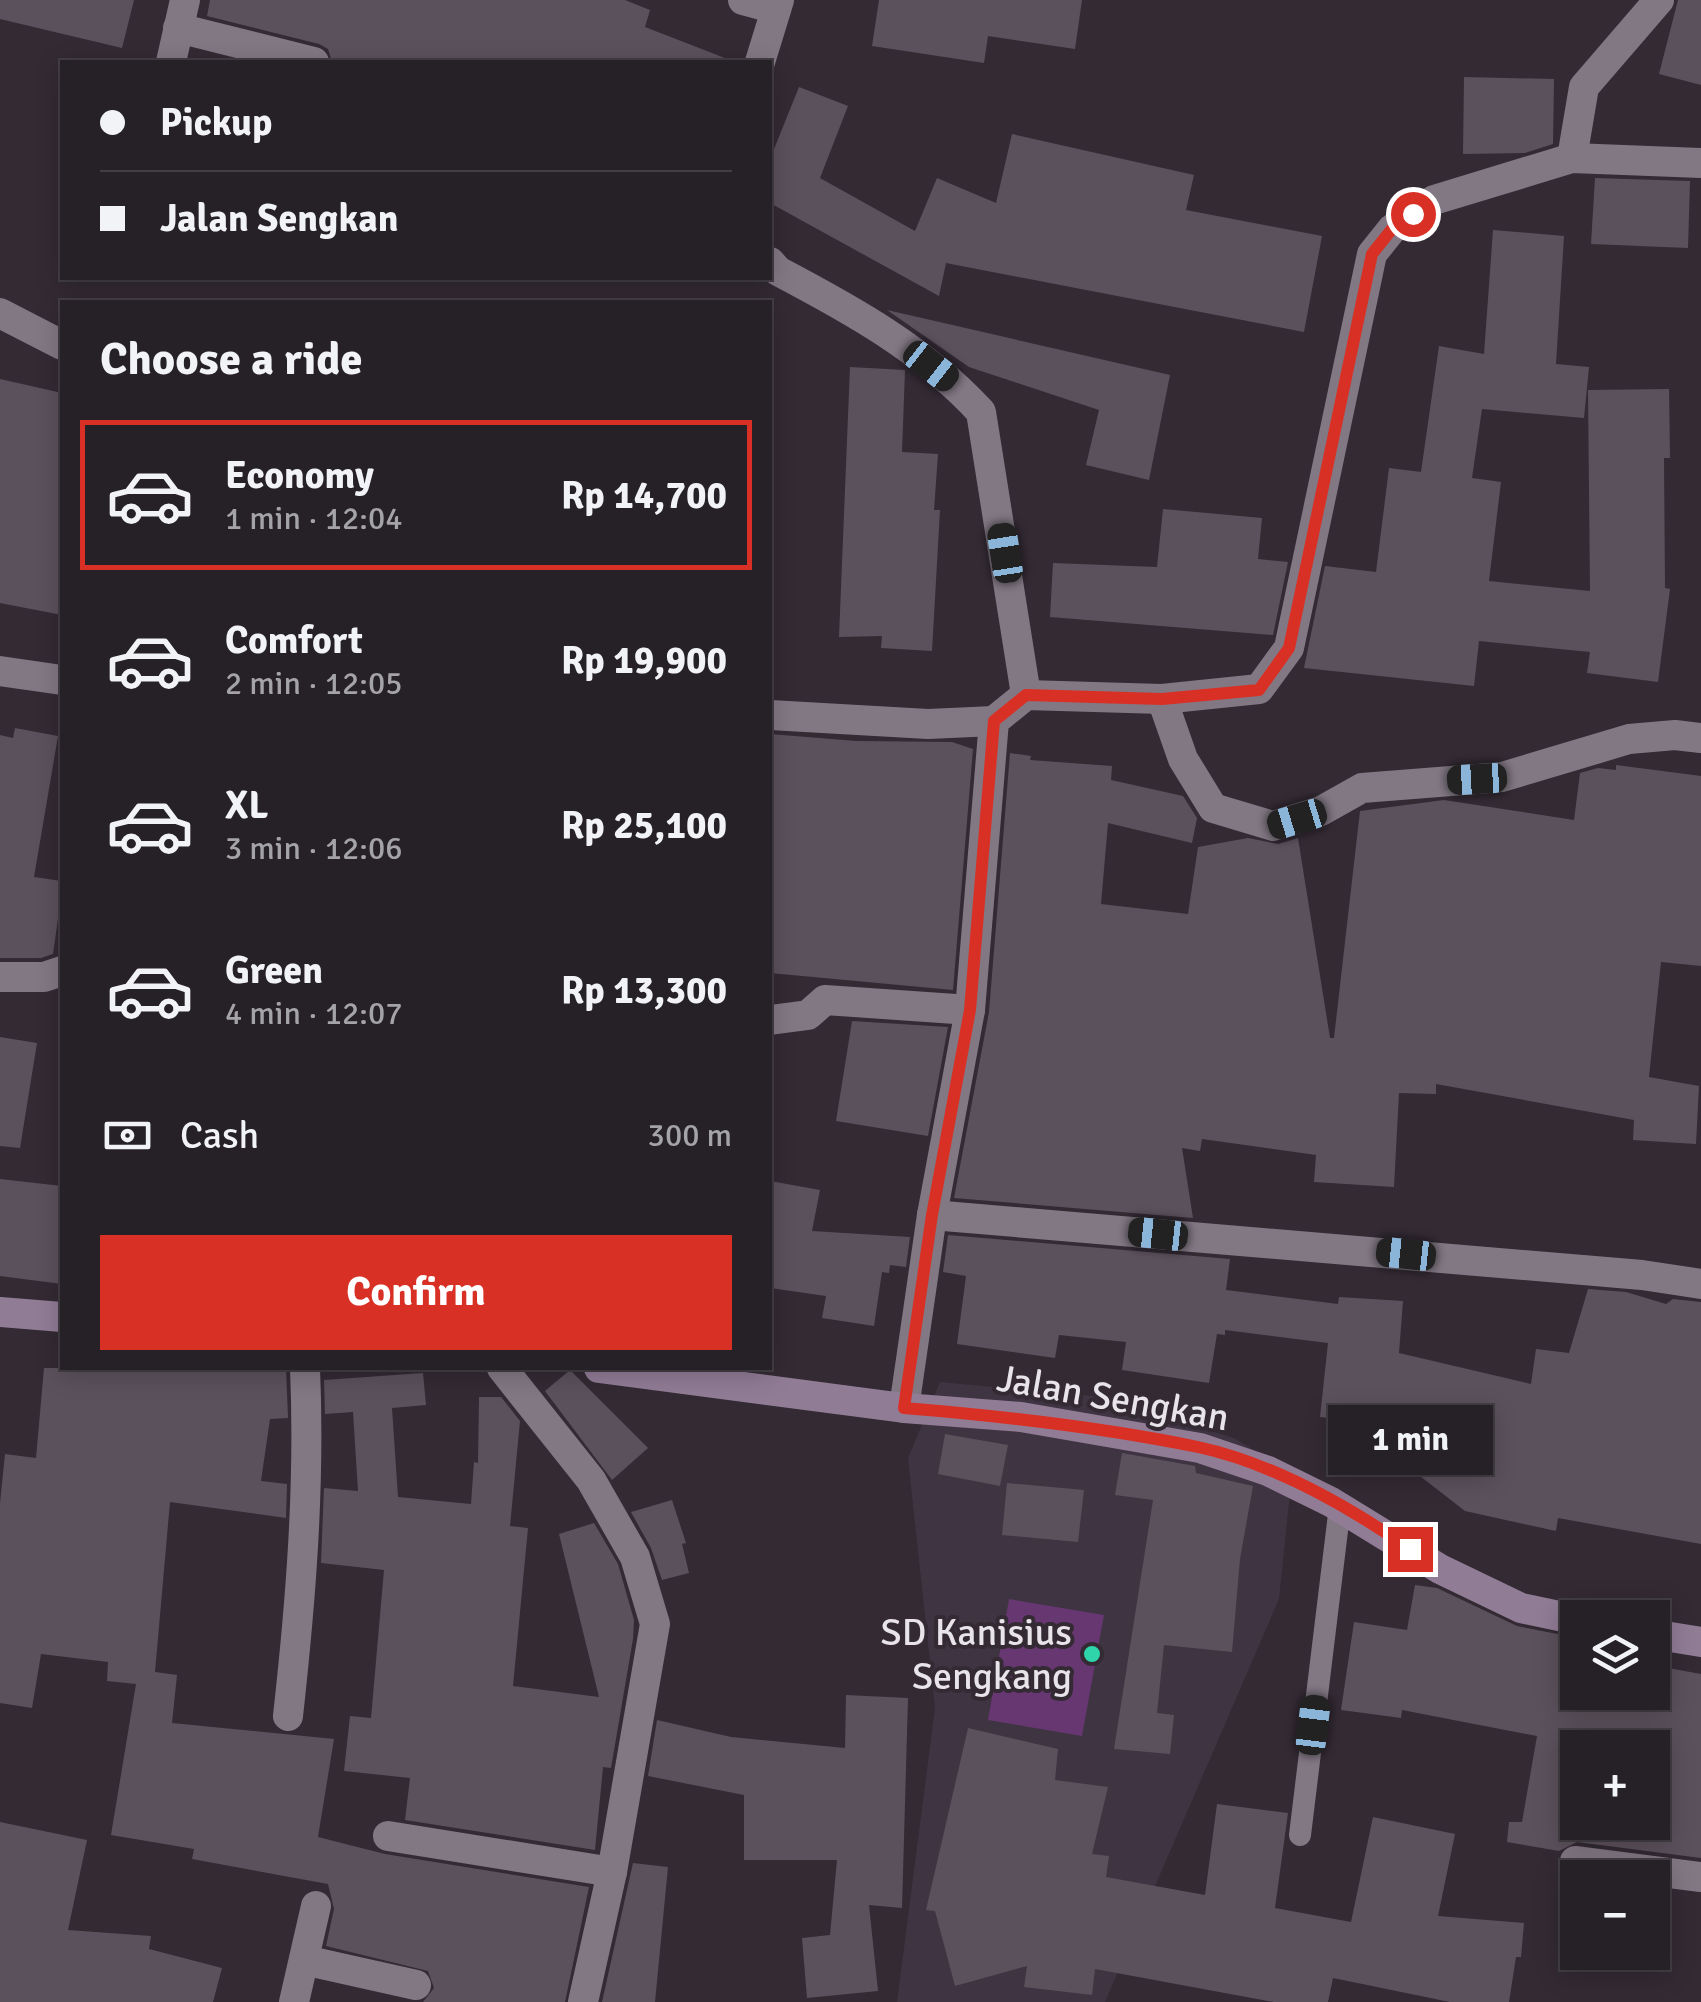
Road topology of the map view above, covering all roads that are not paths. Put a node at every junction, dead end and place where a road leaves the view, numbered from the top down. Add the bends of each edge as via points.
1 (743, 0) edge
2 (1659, 0) edge
3 (777, 4) edge
4 (182, 14) edge
5 (172, 60) edge
6 (308, 60) edge
7 (761, 60) edge
8 (1572, 158) junction
9 (1701, 162) edge
10 (773, 268) edge
11 (0, 313) edge
12 (60, 343) edge
13 (0, 672) edge
14 (60, 680) edge
15 (1026, 695) junction
16 (1162, 699) junction
17 (772, 715) edge
18 (994, 721) junction
19 (1701, 738) edge
20 (60, 972) edge
21 (0, 978) edge
22 (970, 1010) junction
23 (772, 1020) edge
24 (932, 1215) junction
25 (1701, 1284) edge
26 (0, 1312) edge
27 (60, 1317) edge
28 (304, 1370) edge
29 (504, 1370) edge
30 (614, 1370) edge
31 (904, 1408) junction
32 (1340, 1506) junction
33 (1560, 1615) edge
34 (1670, 1637) edge
35 (1701, 1642) edge
36 (288, 1716) dead end
37 (1300, 1834) dead end
38 (388, 1836) dead end
39 (612, 1872) junction
40 (1670, 1873) edge
41 (1701, 1877) edge
42 (316, 1906) dead end
43 (304, 1960) junction
44 (416, 1985) dead end
45 (294, 2002) edge
46 (583, 2002) edge

1 - 3 street
2 - 8 street via 1584,88
3 - 7 street
4 - 5 street
4 - 6 street
8 - 9 street
8 - 16 street via 1434,200 1392,229 1372,254 1289,648 1259,690
10 - 15 street via 876,322 981,412
11 - 12 street
13 - 14 street
15 - 16 street
15 - 18 street
16 - 19 street via 1183,759 1214,808 1273,826 1321,812 1362,788 1502,777 1629,739
17 - 18 street
18 - 22 street
20 - 21 street
22 - 23 street via 825,1000 808,1015
22 - 24 street
24 - 25 street
24 - 31 street
26 - 27 main road
28 - 36 street via 309,1475
29 - 39 street via 591,1480 634,1557 654,1624
30 - 31 main road, Jalan Sengkan
31 - 32 main road, Jalan Sengkan via 1021,1417 1200,1448
32 - 33 main road, Jalan Sengkan via 1440,1569 1504,1600
32 - 37 lane
34 - 35 main road
38 - 39 street
39 - 46 street
40 - 41 street
42 - 43 street
43 - 44 street
43 - 45 street

